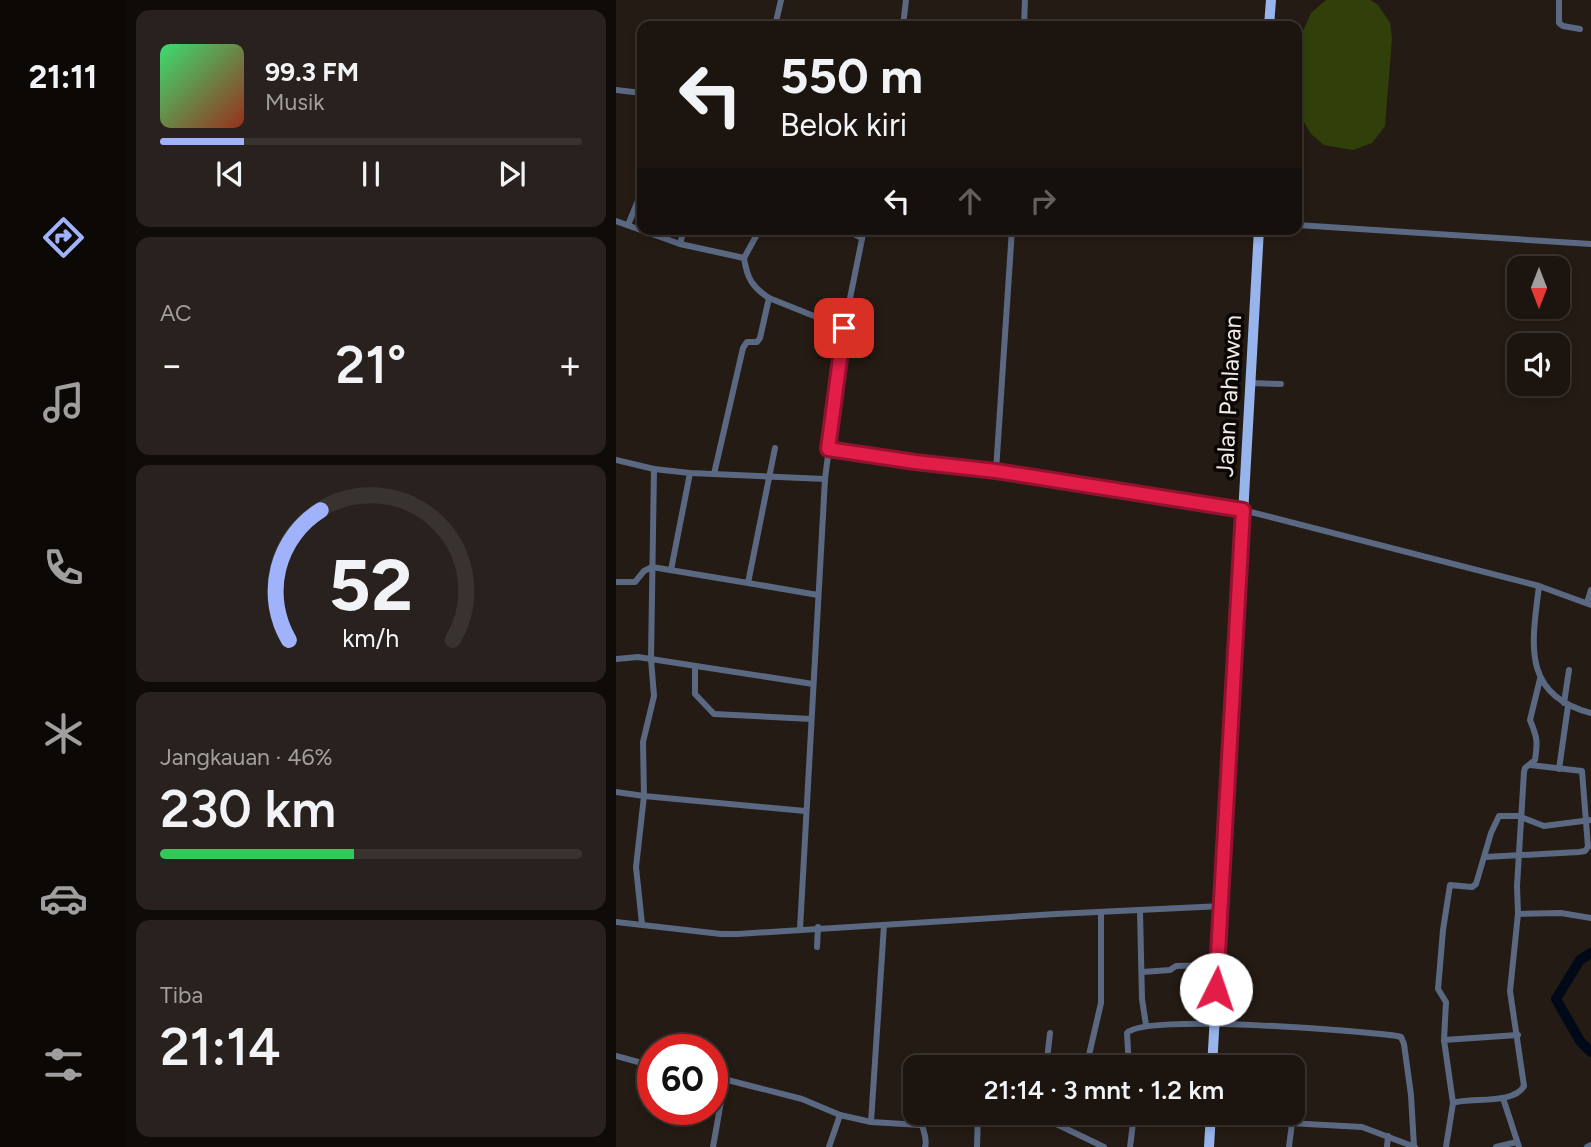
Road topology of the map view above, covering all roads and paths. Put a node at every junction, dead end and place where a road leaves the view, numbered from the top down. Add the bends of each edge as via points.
1 (781, 0) edge
2 (906, 0) edge
3 (1025, 0) edge
4 (1271, 0) edge
5 (1559, 0) edge
6 (776, 21) edge
7 (904, 21) edge
8 (1024, 21) edge
9 (1269, 21) edge
10 (1580, 29) dead end
11 (616, 90) edge
12 (637, 92) edge
13 (637, 203) edge
14 (616, 221) edge
15 (628, 225) junction
16 (1302, 225) edge
17 (637, 228) edge
18 (655, 235) edge
19 (682, 235) edge
20 (757, 235) edge
21 (856, 235) edge
22 (863, 235) edge
23 (1012, 235) edge
24 (1259, 235) edge
25 (862, 238) junction
26 (680, 244) junction
27 (1591, 244) edge
28 (744, 258) junction
29 (769, 298) junction
30 (844, 328) junction
31 (1250, 383) junction
32 (1281, 384) dead end
33 (775, 449) dead end
34 (828, 449) junction
35 (616, 460) edge
36 (654, 469) junction
37 (996, 471) junction
38 (690, 473) junction
39 (714, 474) junction
40 (770, 476) junction
41 (825, 479) junction
42 (1243, 510) junction
43 (652, 567) junction
44 (671, 570) junction
45 (616, 582) edge
46 (748, 583) junction
47 (1539, 586) junction
48 (1591, 590) edge
49 (818, 595) junction
50 (1589, 604) edge
51 (616, 659) edge
52 (651, 659) junction
53 (695, 667) junction
54 (1569, 670) dead end
55 (1540, 679) junction
56 (813, 684) junction
57 (1567, 704) junction
58 (1591, 713) edge
59 (811, 719) junction
60 (1530, 765) junction
61 (1559, 769) junction
62 (616, 792) edge
63 (644, 796) junction
64 (805, 811) junction
65 (1521, 818) junction
66 (1589, 820) edge
67 (1519, 856) junction
68 (1485, 857) junction
69 (1222, 906) junction
70 (1140, 911) junction
71 (1101, 912) junction
72 (1518, 914) junction
73 (1591, 918) edge
74 (616, 922) edge
75 (642, 924) junction
76 (884, 925) junction
77 (818, 928) junction
78 (800, 929) junction
79 (817, 947) dead end
80 (1217, 965) junction
81 (1142, 972) junction
82 (1213, 1022) junction
83 (1146, 1025) junction
84 (1049, 1033) dead end
85 (1518, 1035) junction
86 (1444, 1040) junction
87 (1046, 1055) edge
88 (1088, 1055) edge
89 (1128, 1055) edge
90 (1212, 1055) edge
91 (616, 1056) edge
92 (637, 1062) edge
93 (728, 1080) edge
94 (1503, 1098) junction
95 (1453, 1103) junction
96 (840, 1115) junction
97 (871, 1122) junction
98 (903, 1124) edge
99 (1305, 1124) edge
100 (717, 1125) edge
101 (920, 1125) edge
102 (978, 1125) edge
103 (1058, 1125) edge
104 (1132, 1125) edge
105 (1210, 1125) edge
106 (1292, 1125) edge
107 (1388, 1136) junction
108 (1518, 1144) edge
109 (713, 1147) edge
110 (829, 1147) edge
111 (925, 1147) edge
112 (977, 1147) edge
113 (1104, 1147) edge
114 (1130, 1147) edge
115 (1209, 1147) edge
116 (1289, 1147) edge
117 (1387, 1147) edge
118 (1415, 1147) edge
119 (1446, 1147) edge
120 (1496, 1147) edge

1 - 6 street
2 - 7 street
3 - 8 street
4 - 9 main road
5 - 10 street via 1559,23
11 - 12 street
13 - 15 street
14 - 15 street
15 - 17 street
16 - 27 street
18 - 26 street
19 - 26 street
20 - 28 street
21 - 25 street
22 - 25 street
23 - 37 street
24 - 31 main road, Jalan Pahlawan
25 - 30 street
26 - 28 street
28 - 29 street via 749,281
29 - 30 street
29 - 39 street via 760,338 743,348
30 - 34 street
31 - 32 street
31 - 42 main road, Jalan Pahlawan
33 - 40 street
34 - 37 street
34 - 41 street
35 - 36 street
36 - 38 street
36 - 43 street
37 - 42 street
38 - 39 street
38 - 44 street
39 - 40 street
40 - 41 street
40 - 46 street
41 - 49 street
42 - 47 street
42 - 69 main road, Jalan Pahlawan
43 - 44 street
43 - 45 street via 635,582
43 - 52 street
44 - 46 street
46 - 49 street
47 - 50 street
47 - 55 street via 1533,652
48 - 50 street
49 - 56 street
51 - 52 street
52 - 53 street
52 - 63 street via 654,696 643,738
53 - 56 street
53 - 59 street via 695,694 714,714
54 - 57 street
55 - 57 street
55 - 60 street via 1530,720 1538,739
56 - 59 street
57 - 58 street
57 - 61 street
59 - 64 street
60 - 61 street
60 - 65 street via 1524,772
61 - 66 street via 1582,771
62 - 63 street
63 - 64 street
63 - 75 street via 636,867
64 - 78 street
65 - 66 street via 1547,827
65 - 67 street
65 - 68 street via 1506,814 1496,819
66 - 67 street via 1585,851
67 - 68 street
67 - 72 street
68 - 86 street via 1474,885 1450,886 1438,989 1446,1002
69 - 70 street
69 - 80 main road, Jalan Pahlawan
70 - 71 street
70 - 81 street
71 - 76 street
71 - 88 street via 1101,1003
72 - 73 street
72 - 85 street via 1510,991
74 - 75 street
75 - 78 street via 721,934
76 - 77 street
76 - 97 street
77 - 78 street
77 - 79 street
80 - 81 street
80 - 82 main road, Jalan Pahlawan
81 - 83 street
82 - 83 street
82 - 90 main road, Jalan Pahlawan
82 - 118 street via 1401,1037
83 - 89 street via 1127,1033
84 - 87 street
85 - 86 street
85 - 94 street via 1524,1086
86 - 95 street
91 - 92 street
93 - 96 street
94 - 95 street
94 - 108 street
95 - 119 street
96 - 97 street
96 - 110 street
97 - 98 street
99 - 107 street via 1362,1127
100 - 109 street
101 - 111 street via 927,1140
102 - 112 street
103 - 113 street
104 - 114 street
105 - 115 main road
106 - 116 street
107 - 117 street
107 - 118 street
108 - 120 street

